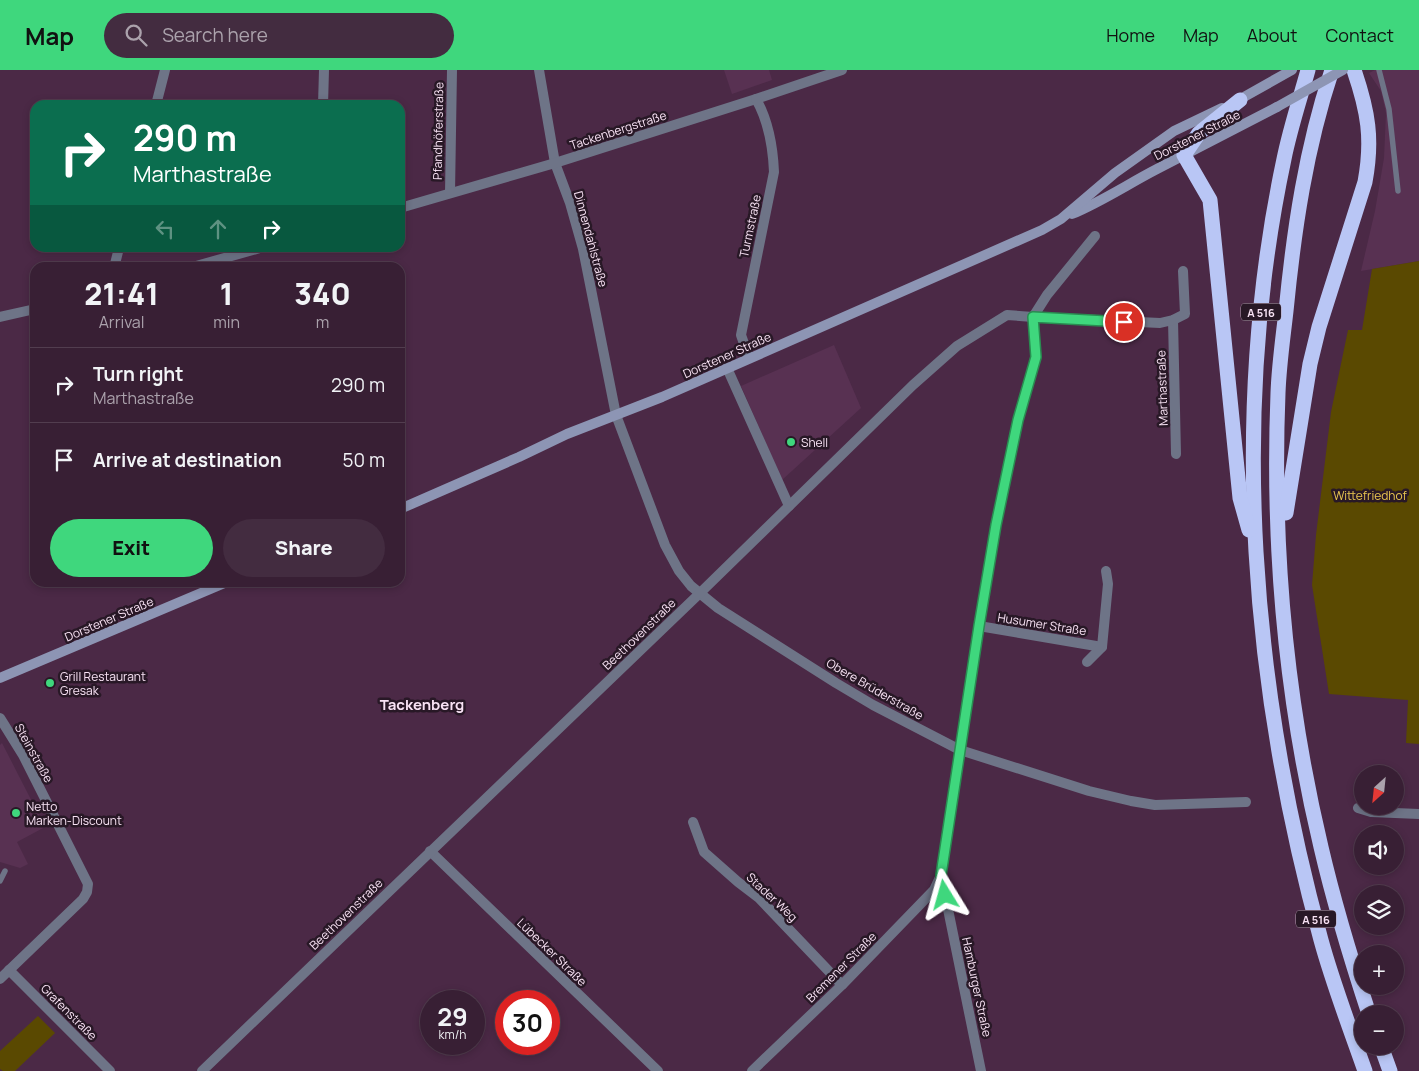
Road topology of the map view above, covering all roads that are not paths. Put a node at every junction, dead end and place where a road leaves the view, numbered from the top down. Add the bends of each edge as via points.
1 (165, 70) edge
2 (324, 70) edge
3 (452, 70) edge
4 (539, 70) edge
5 (842, 70) edge
6 (1308, 70) edge
7 (1332, 70) edge
8 (1343, 70) edge
9 (1354, 70) edge
10 (1379, 70) edge
11 (1289, 72) edge
12 (756, 99) junction
13 (157, 100) edge
14 (323, 100) edge
15 (1240, 100) junction
16 (1184, 155) junction
17 (555, 163) junction
18 (1398, 191) dead end
19 (450, 193) junction
20 (405, 206) edge
21 (1061, 219) junction
22 (1095, 236) dead end
23 (246, 252) edge
24 (210, 262) edge
25 (1183, 272) dead end
26 (30, 310) edge
27 (0, 317) edge
28 (1033, 317) junction
29 (1173, 320) junction
30 (749, 358) junction
31 (727, 368) junction
32 (616, 415) junction
33 (1176, 454) dead end
34 (789, 506) junction
35 (405, 507) edge
36 (1280, 556) junction
37 (1257, 558) junction
38 (1106, 571) dead end
39 (215, 587) edge
40 (700, 594) junction
41 (979, 626) junction
42 (1102, 647) junction
43 (1088, 662) dead end
44 (0, 678) edge
45 (0, 718) edge
46 (960, 750) junction
47 (1246, 802) dead end
48 (1404, 813) edge
49 (1419, 814) edge
50 (693, 822) dead end
51 (430, 851) junction
52 (5, 871) dead end
53 (941, 875) junction
54 (0, 881) edge
55 (10, 970) junction
56 (0, 979) edge
57 (842, 985) junction
58 (1366, 1005) edge
59 (1384, 1055) edge
60 (110, 1071) edge
61 (202, 1071) edge
62 (658, 1071) edge
63 (752, 1071) edge
64 (981, 1071) edge
65 (1365, 1071) edge
66 (1390, 1071) edge

1 - 13 street
2 - 14 street
3 - 19 street, Pfandhöferstraße
4 - 17 street, Dinnendahlstraße
5 - 12 street, Tackenbergstraße
6 - 37 highway, A 516 via 1284,157 1265,272 1255,388
7 - 36 highway, A 516 via 1314,134 1294,239 1278,390
8 - 16 main road, Dorstener Straße, bridge
9 - 36 highway via 1367,115 1369,160 1363,190 1310,364
10 - 18 lane via 1389,108
11 - 15 main road, Dorstener Straße
12 - 17 street, Tackenbergstraße
12 - 30 street, Turmstraße via 762,109 774,158 774,172 741,335
15 - 16 highway via 1199,134
15 - 21 main road, Dorstener Straße via 1174,131 1115,172
16 - 21 main road, Dorstener Straße
16 - 37 highway via 1210,200 1240,498
17 - 19 street, Tackenbergstraße
17 - 32 street, Dinnendahlstraße via 583,249
19 - 20 street, Tackenbergstraße
21 - 30 main road, Dorstener Straße via 1032,235
22 - 28 street
23 - 24 street
25 - 29 street via 1185,314
26 - 27 street
28 - 29 street via 1160,324
28 - 34 street, Beethovenstraße via 1007,314 957,346 913,384
28 - 41 street, Hamburger Straße via 1036,357 1018,420
29 - 33 street, Marthastraße
30 - 31 main road, Dorstener Straße
31 - 32 main road, Dorstener Straße
31 - 34 street
32 - 35 main road, Dorstener Straße
32 - 40 street, Obere Brüderstraße via 665,546 685,580
34 - 40 street, Beethovenstraße
36 - 58 highway, A 516 via 1290,678 1320,847
37 - 65 highway, A 516 via 1266,670 1280,764 1298,850 1322,942
38 - 42 street, Husumer Straße via 1108,584
39 - 44 main road, Dorstener Straße
40 - 46 street, Obere Brüderstraße via 844,687
40 - 51 street, Beethovenstraße
41 - 42 street, Husumer Straße
41 - 46 street, Hamburger Straße
42 - 43 street, Husumer Straße
45 - 55 street, Steinstraße via 23,755 87,880 83,899
46 - 47 street, Obere Brüderstraße via 1089,791 1132,801 1155,805
46 - 53 street, Hamburger Straße
48 - 49 street
50 - 57 street, Stader Weg via 704,852 759,898
51 - 61 street, Beethovenstraße
51 - 62 street, Lübecker Straße
52 - 54 lane
53 - 57 street, Bremener Straße via 934,890
53 - 64 street, Hamburger Straße
55 - 56 street
55 - 60 street, Grafenstraße
57 - 63 street, Bremener Straße
59 - 66 highway

